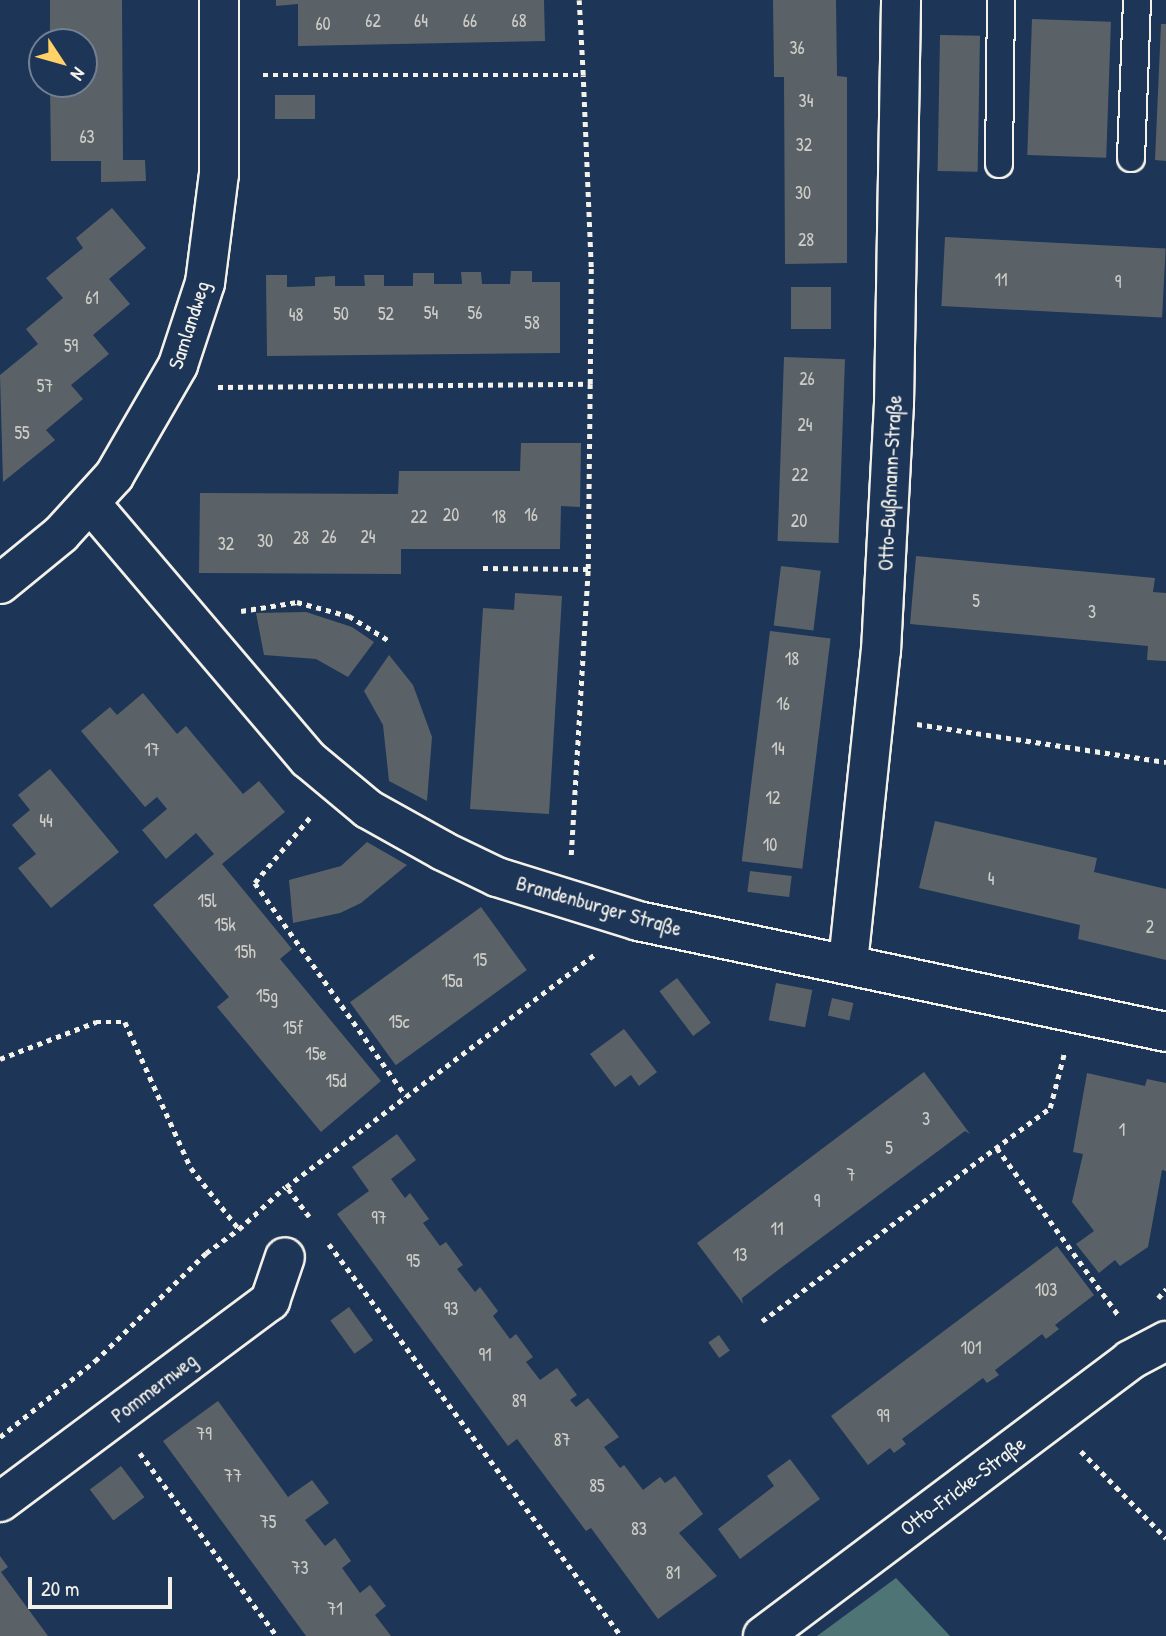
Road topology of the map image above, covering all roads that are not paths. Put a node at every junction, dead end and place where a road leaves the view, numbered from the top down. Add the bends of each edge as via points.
1 (219, 0) edge
2 (901, 0) edge
3 (1001, 0) edge
4 (1137, 0) edge
5 (1131, 158) dead end
6 (999, 164) dead end
7 (91, 504) junction
8 (0, 584) edge
9 (848, 963) junction
10 (1166, 1032) edge
11 (285, 1257) road end
12 (1166, 1341) edge
13 (0, 1502) edge
14 (763, 1636) edge

1 - 7 street, Samlandweg via 219,174 205,283 169,387 135,446
2 - 9 street, Otto-Bußmann-Straße via 894,404 875,717
3 - 6 lane
4 - 5 lane
7 - 8 street, Samlandweg
7 - 9 street, Brandenburger Straße via 269,718 336,787 443,852 568,902 638,921
9 - 10 street, Brandenburger Straße
11 - 13 street, Pommernweg via 270,1301
12 - 14 street, Otto-Fricke-Straße via 1130,1360

